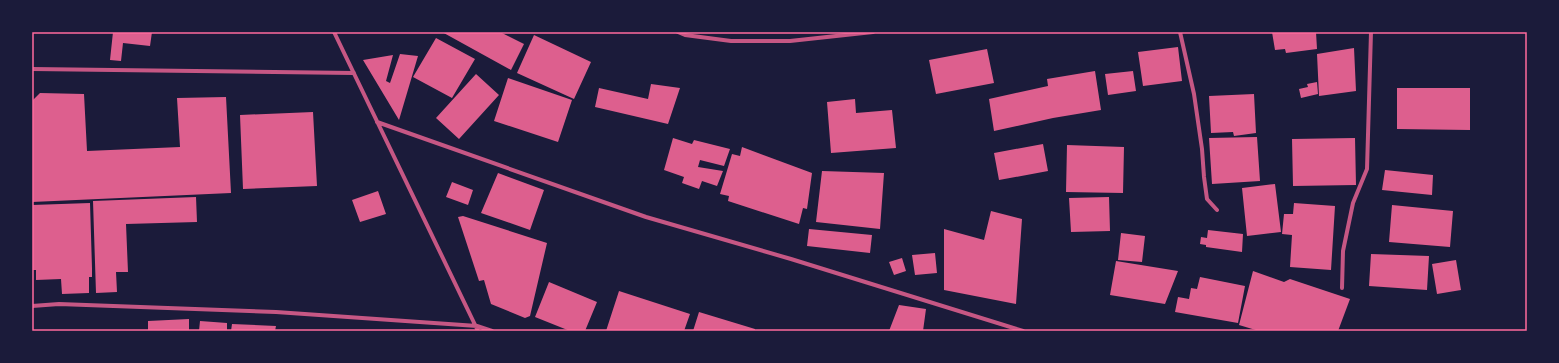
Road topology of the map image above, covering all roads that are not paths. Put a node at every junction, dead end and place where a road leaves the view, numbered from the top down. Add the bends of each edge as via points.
1 (334, 32) edge
2 (678, 32) edge
3 (873, 32) edge
4 (1180, 32) edge
5 (1371, 32) edge
6 (32, 69) edge
7 (354, 73) junction
8 (377, 122) junction
9 (1217, 210) dead end
10 (1342, 288) dead end
11 (32, 306) edge
12 (477, 326) junction
13 (478, 331) edge
14 (492, 331) edge
15 (1023, 331) edge

1 - 7 street
2 - 3 street via 731,41 790,42
4 - 9 street via 1194,94 1207,199
5 - 10 street via 1367,169 1353,203 1343,250
6 - 7 street
7 - 8 street
8 - 12 street
8 - 15 street via 646,217 791,258
11 - 12 street via 59,304 276,312
12 - 13 street
12 - 14 street

